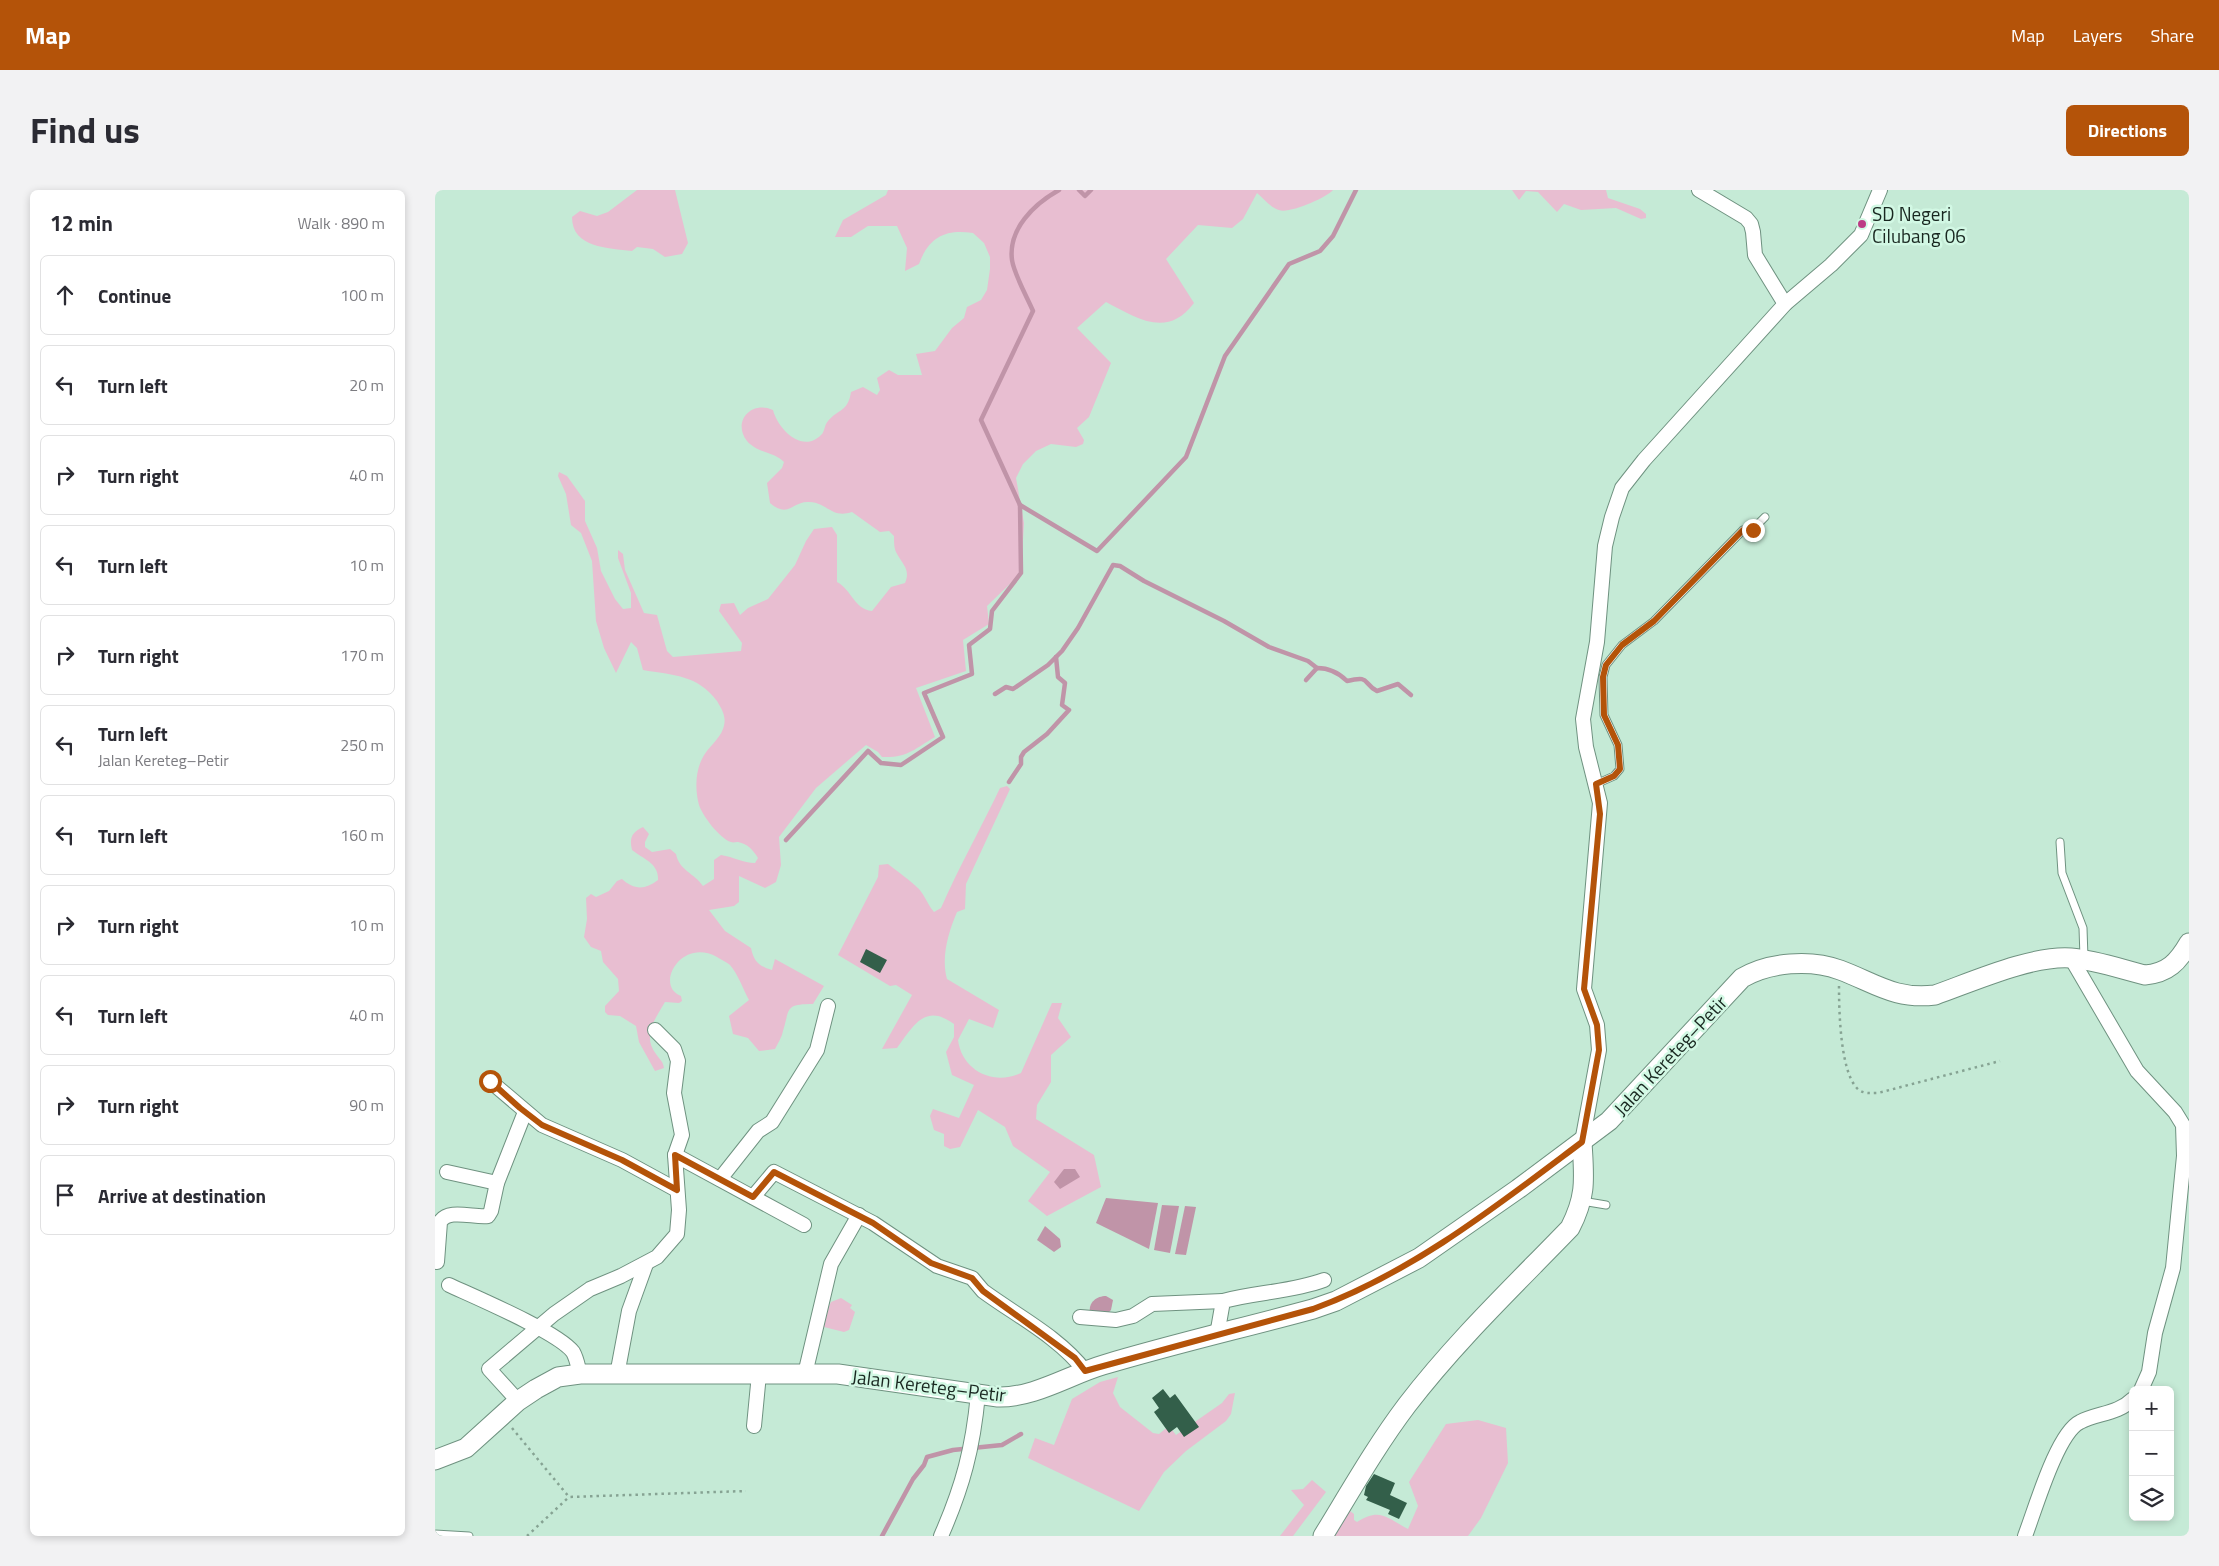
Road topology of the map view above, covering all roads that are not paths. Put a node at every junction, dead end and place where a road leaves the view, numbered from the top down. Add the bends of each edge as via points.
1 (1699, 190) edge
2 (1879, 190) edge
3 (1785, 304) junction
4 (1765, 517) dead end
5 (1596, 784) junction
6 (2060, 842) dead end
7 (2189, 943) edge
8 (2078, 960) junction
9 (828, 1006) dead end
10 (655, 1030) dead end
11 (490, 1081) dead end
12 (525, 1112) junction
13 (1582, 1142) junction
14 (675, 1155) junction
15 (447, 1172) dead end
16 (720, 1179) junction
17 (497, 1183) junction
18 (677, 1190) junction
19 (753, 1197) junction
20 (1582, 1201) junction
21 (1606, 1205) dead end
22 (859, 1215) junction
23 (805, 1225) dead end
24 (437, 1262) dead end
25 (646, 1264) junction
26 (1324, 1280) dead end
27 (449, 1285) dead end
28 (1223, 1301) junction
29 (1080, 1317) dead end
30 (538, 1328) junction
31 (1217, 1335) junction
32 (1085, 1371) junction
33 (580, 1374) junction
34 (759, 1374) junction
35 (805, 1374) junction
36 (617, 1375) junction
37 (2143, 1386) edge
38 (978, 1394) junction
39 (518, 1401) junction
40 (2129, 1402) edge
41 (754, 1426) dead end
42 (435, 1460) edge
43 (435, 1534) edge
44 (469, 1536) edge
45 (941, 1536) edge
46 (1323, 1536) edge
47 (2025, 1536) edge

1 - 3 street via 1751,224 1755,255
2 - 3 street via 1861,234
3 - 5 street via 1622,488 1605,546 1597,642 1583,719 1586,747
4 - 5 lane via 1751,531 1743,530 1654,621 1622,645 1606,665 1603,677 1604,715 1618,745 1620,769 1614,776
5 - 13 street via 1600,814 1584,989 1597,1025 1599,1050
6 - 8 lane via 2062,872 2083,928
7 - 8 street, Jalan Kereteg–Petir via 2176,963 2157,974 2145,975
8 - 13 street, Jalan Kereteg–Petir via 2029,963 1923,996 1894,994 1839,969 1795,964 1753,971 1742,978 1624,1107
8 - 37 street via 2137,1071 2175,1112 2183,1126 2184,1156 2173,1268 2155,1333 2149,1372
9 - 16 street via 817,1050 773,1122 758,1131
10 - 14 street via 674,1050 678,1061 674,1093 682,1135
11 - 12 street
12 - 17 street
12 - 18 street via 542,1125 622,1160
13 - 20 street
13 - 31 street, Jalan Kereteg–Petir via 1419,1258 1385,1277 1313,1309
14 - 16 street
14 - 18 street
15 - 17 street
16 - 19 street
17 - 24 street via 488,1216 443,1217
18 - 25 street via 677,1234
19 - 22 street via 774,1172
19 - 23 street
20 - 21 lane
20 - 46 street via 1570,1228 1452,1350 1407,1405
22 - 32 street via 931,1263 976,1280 983,1291 1055,1342
22 - 35 street via 831,1264
25 - 30 street via 590,1289
25 - 36 street via 629,1310
26 - 28 street via 1298,1289
27 - 30 street
28 - 29 street via 1152,1304 1133,1316 1116,1320
28 - 31 street
30 - 33 street via 571,1350
30 - 39 street via 489,1369
31 - 32 street, Jalan Kereteg–Petir
32 - 38 street, Jalan Kereteg–Petir via 1018,1396
33 - 36 street, Jalan Kereteg–Petir
33 - 39 street, Jalan Kereteg–Petir via 558,1377
34 - 35 street, Jalan Kereteg–Petir
34 - 36 street, Jalan Kereteg–Petir
34 - 41 street
35 - 38 street, Jalan Kereteg–Petir via 857,1376
38 - 45 street via 969,1459 959,1495
39 - 42 street, Jalan Kereteg–Petir via 462,1451
40 - 47 street via 2115,1411 2079,1422 2067,1433
43 - 44 lane

